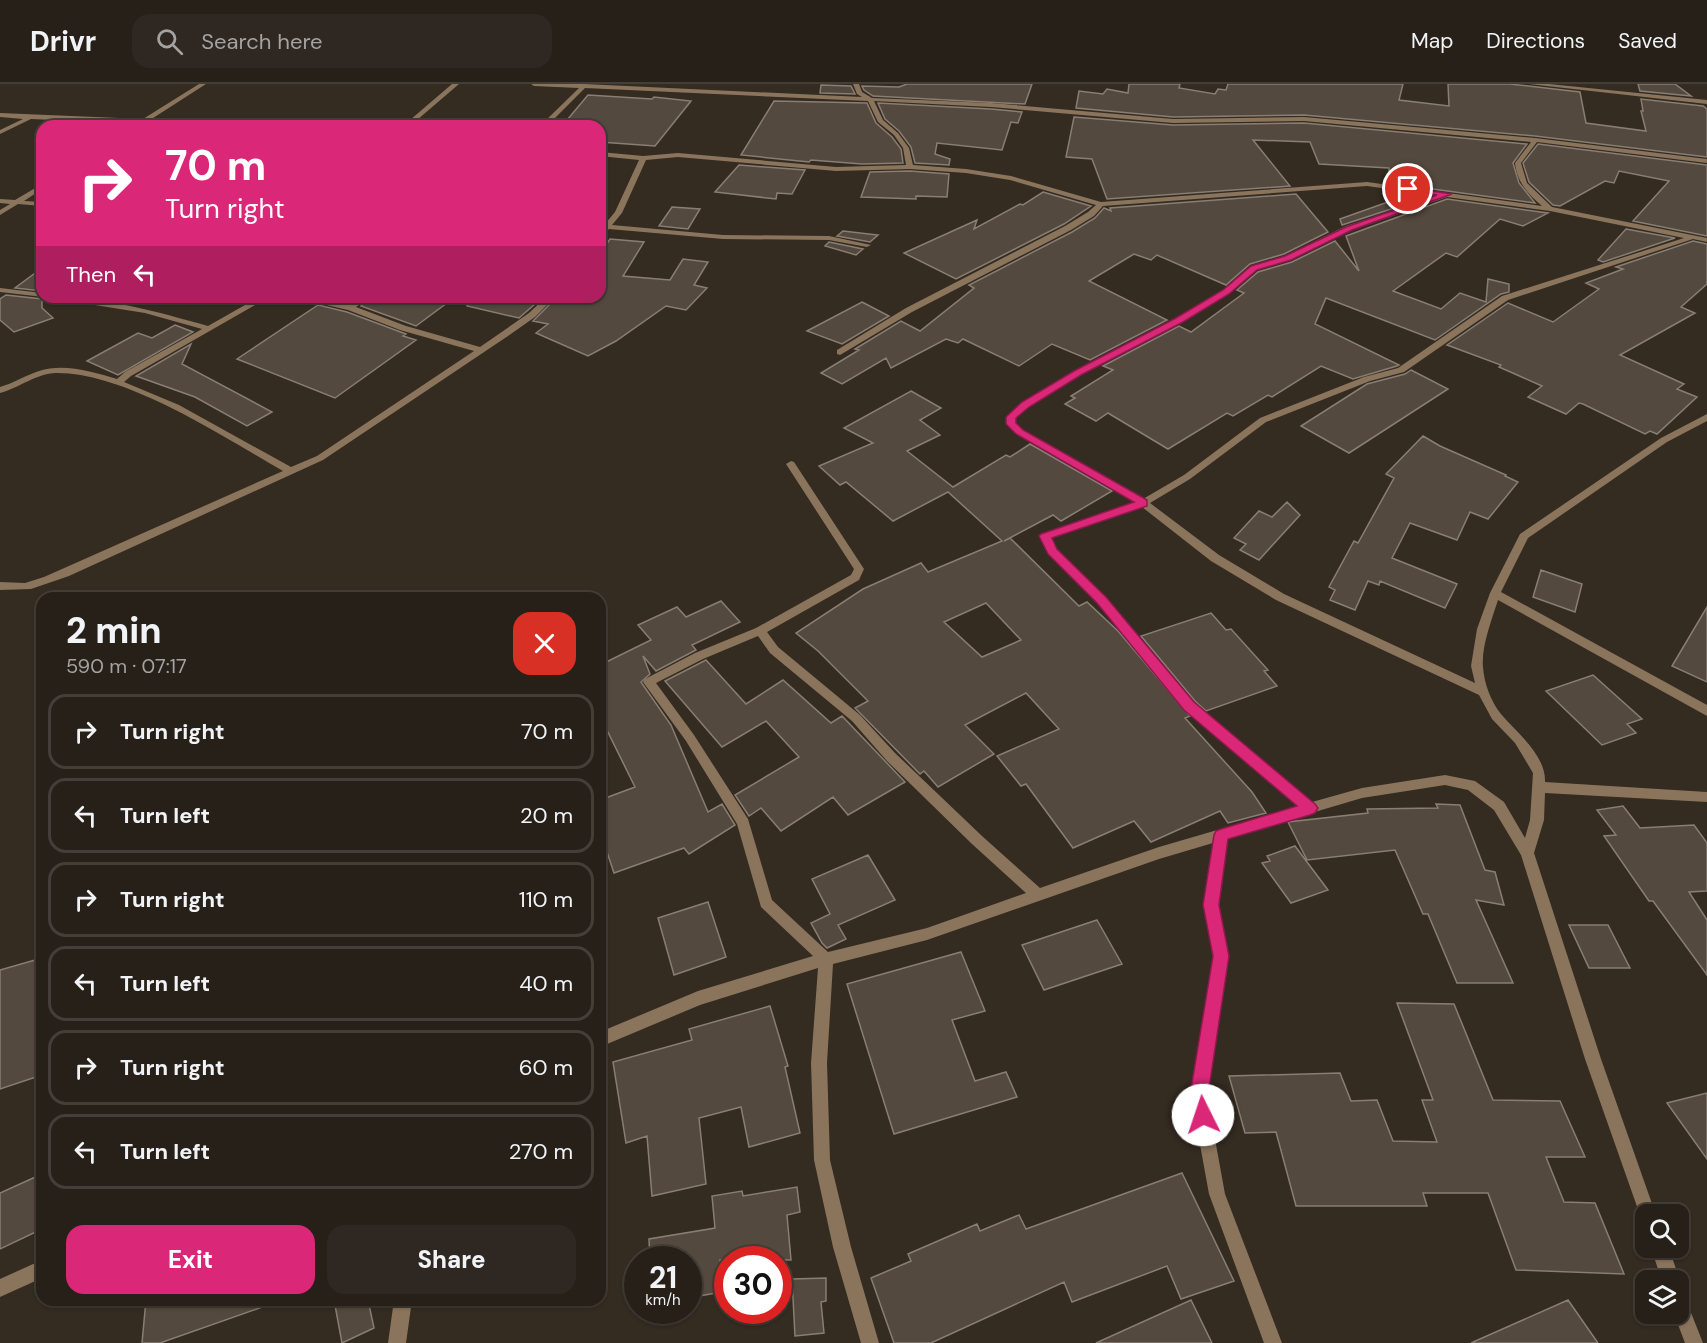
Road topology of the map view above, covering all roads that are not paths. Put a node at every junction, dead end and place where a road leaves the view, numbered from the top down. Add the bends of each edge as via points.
1 (203, 84) edge
2 (456, 84) edge
3 (534, 84) edge
4 (855, 84) edge
5 (1532, 84) edge
6 (1538, 84) edge
7 (573, 85) edge
8 (584, 86) junction
9 (870, 99) junction
10 (1707, 102) edge
11 (0, 115) edge
12 (29, 118) junction
13 (146, 120) joint
14 (413, 120) edge
15 (549, 120) edge
16 (0, 132) edge
17 (1535, 141) junction
18 (606, 155) edge
19 (643, 158) junction
20 (1707, 161) edge
21 (910, 167) junction
22 (36, 190) edge
23 (1448, 194) junction
24 (0, 201) edge
25 (16, 202) junction
26 (36, 204) edge
27 (1101, 204) junction
28 (1550, 208) junction
29 (0, 213) edge
30 (606, 223) edge
31 (606, 226) edge
32 (1694, 237) junction
33 (1707, 240) edge
34 (867, 245) dead end
35 (0, 290) edge
36 (36, 294) edge
37 (95, 303) edge
38 (254, 303) edge
39 (325, 303) edge
40 (357, 303) edge
41 (545, 303) edge
42 (350, 308) junction
43 (207, 328) junction
44 (481, 350) junction
45 (840, 352) dead end
46 (118, 383) junction
47 (0, 390) edge
48 (1707, 417) edge
49 (791, 464) dead end
50 (290, 471) junction
51 (1143, 503) junction
52 (2, 583) edge
53 (1495, 593) junction
54 (760, 631) junction
55 (1483, 692) junction
56 (1707, 711) edge
57 (1538, 787) junction
58 (1707, 797) edge
59 (1310, 808) junction
60 (1221, 835) junction
61 (1527, 853) junction
62 (1038, 895) junction
63 (826, 959) junction
64 (606, 1037) edge
65 (1644, 1204) edge
66 (36, 1272) edge
67 (0, 1288) edge
68 (401, 1306) edge
69 (1686, 1324) edge
70 (397, 1343) edge
71 (870, 1343) edge
72 (1273, 1343) edge
73 (1693, 1343) edge

1 - 13 street
2 - 14 street
3 - 7 street
4 - 9 street via 859,93
5 - 6 street
6 - 10 street
7 - 8 street
8 - 9 street
8 - 15 street
9 - 17 street via 1050,109 1173,121 1304,119
9 - 21 street via 880,121 906,148
11 - 12 street
12 - 13 street
12 - 16 street
17 - 20 street
17 - 28 street via 1518,163 1519,176 1532,194
18 - 19 street
19 - 21 street via 678,155 836,169
19 - 30 street via 618,213
21 - 27 street via 1011,178
22 - 25 street
23 - 27 street via 1356,184
23 - 28 street
23 - 51 street via 1349,228 1288,258 1254,268 1226,292 1078,373 1011,417 1011,424 1020,432
24 - 25 street
25 - 26 street
25 - 29 street
27 - 45 street via 1068,228 909,310
28 - 32 street
31 - 34 street via 723,237 829,238
32 - 33 street
32 - 51 street via 1505,298 1401,370 1367,379 1263,420 1187,477
35 - 36 street
37 - 43 street via 146,311
38 - 43 street
39 - 42 street
40 - 42 street
41 - 44 street
42 - 44 street
43 - 46 street
44 - 50 street via 320,458
46 - 47 street via 91,374 56,370
46 - 50 street via 199,419
48 - 53 street via 1664,440 1524,536
49 - 54 street via 859,569 855,577
50 - 52 street via 65,573 19,586
51 - 55 street via 1215,558 1280,597
51 - 59 street via 1045,536 1052,551 1102,600 1189,706
53 - 55 street via 1482,629 1477,666
53 - 56 street
54 - 62 street via 774,650 856,718 942,807
54 - 63 street via 649,682 690,738 743,823 766,903
55 - 57 street via 1496,716 1519,740 1539,772
57 - 58 street
57 - 61 street via 1538,820
59 - 60 street
59 - 61 street via 1417,783 1445,780 1471,785 1499,806
60 - 62 street
60 - 72 street via 1211,905 1221,956 1199,1095 1217,1194
61 - 65 street
62 - 63 street via 927,934
63 - 64 street via 698,998
63 - 71 street via 819,1063 822,1160
66 - 67 street
68 - 70 street
69 - 73 street

